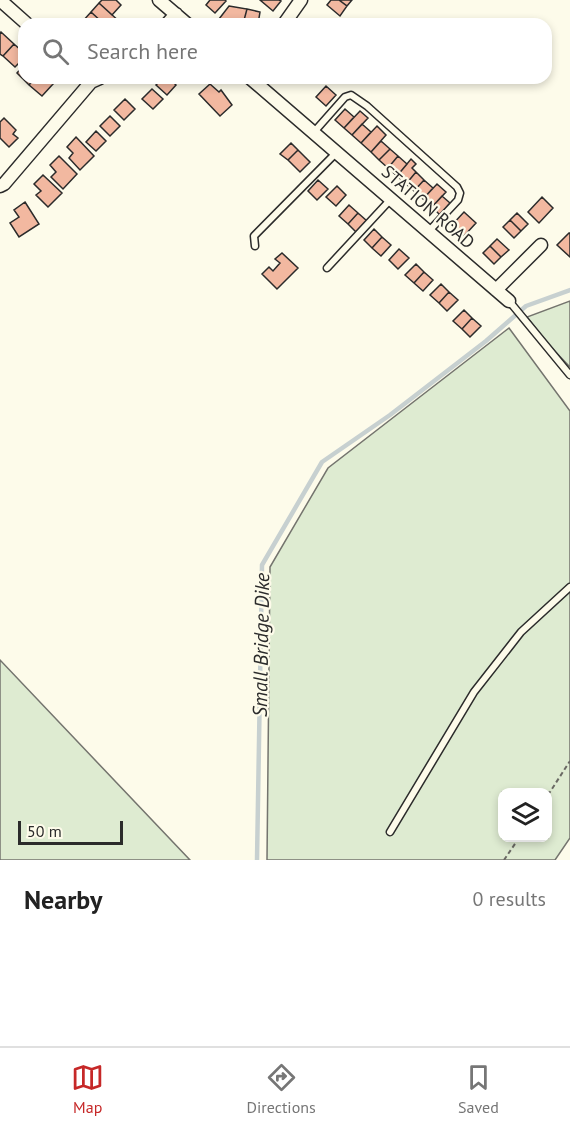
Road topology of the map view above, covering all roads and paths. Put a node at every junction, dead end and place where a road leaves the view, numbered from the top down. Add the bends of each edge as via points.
1 (0, 0) edge
2 (159, 0) edge
3 (301, 0) edge
4 (176, 14) junction
5 (20, 18) edge
6 (172, 18) edge
7 (180, 18) edge
8 (288, 18) edge
9 (88, 84) edge
10 (257, 84) edge
11 (313, 133) junction
12 (336, 153) junction
13 (0, 186) edge
14 (391, 200) junction
15 (428, 232) junction
16 (541, 245) dead end
17 (255, 246) dead end
18 (327, 268) dead end
19 (496, 290) junction
20 (509, 301) joint
21 (570, 375) edge
22 (570, 587) edge
23 (570, 761) edge
24 (552, 789) edge
25 (390, 832) dead end
26 (516, 842) edge
27 (504, 860) edge

1 - 5 street
2 - 4 street
3 - 8 street
4 - 6 street
4 - 7 street
9 - 13 street
10 - 11 street, STATION ROAD
11 - 12 street, STATION ROAD
11 - 15 lane via 345,97 351,95 367,106 460,193
12 - 14 street, STATION ROAD
12 - 17 lane via 254,236
14 - 15 street, STATION ROAD
14 - 18 lane
15 - 19 street, STATION ROAD
16 - 19 street via 527,268
19 - 20 street, STATION ROAD
20 - 21 lane, STATION ROAD
22 - 25 lane via 521,632 474,692
23 - 24 path
26 - 27 path

